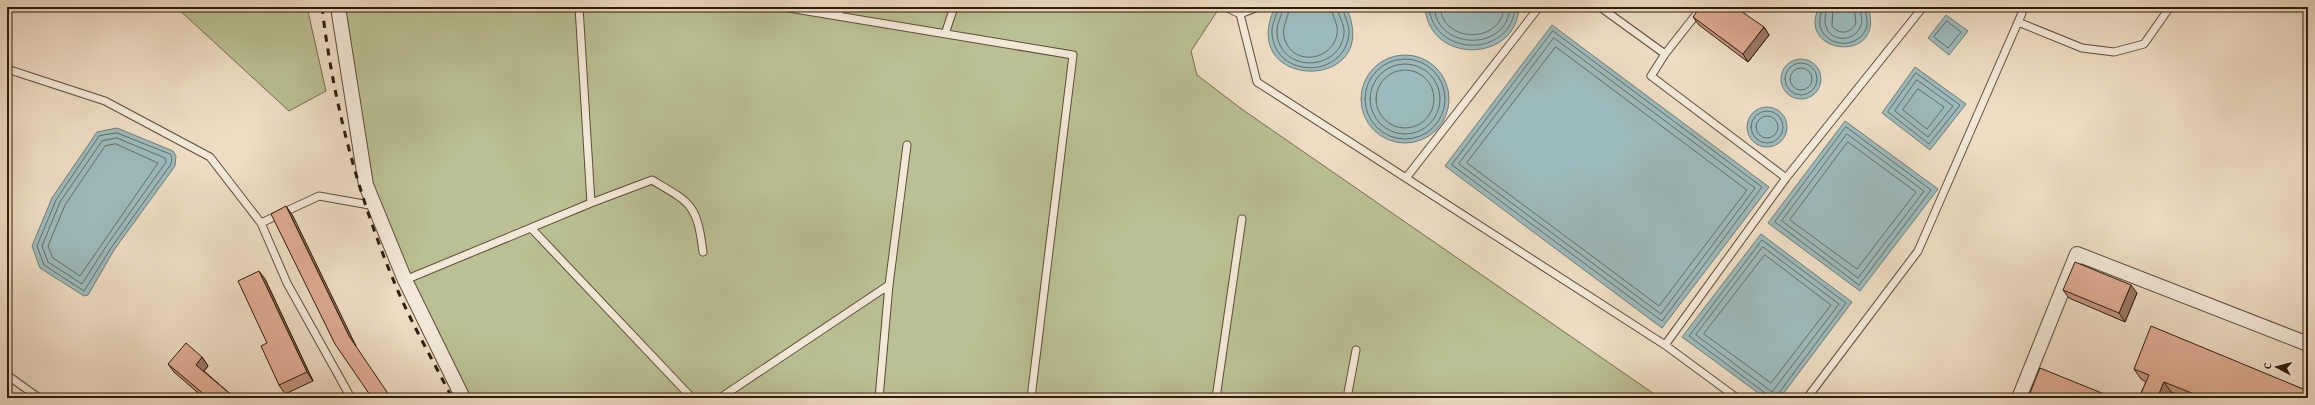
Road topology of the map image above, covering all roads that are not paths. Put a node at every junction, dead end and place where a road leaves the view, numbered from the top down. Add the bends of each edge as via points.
1 (338, 7) edge
2 (578, 7) edge
3 (783, 7) edge
4 (841, 7) edge
5 (954, 7) edge
6 (1226, 7) edge
7 (1258, 7) edge
8 (1539, 7) edge
9 (1600, 7) edge
10 (1702, 7) edge
11 (1923, 7) edge
12 (2021, 7) edge
13 (2170, 7) edge
14 (1240, 14) junction
15 (838, 16) junction
16 (2018, 22) junction
17 (945, 34) junction
18 (1665, 54) junction
19 (7, 69) edge
20 (907, 145) dead end
21 (1406, 178) junction
22 (1786, 178) junction
23 (591, 203) junction
24 (375, 206) junction
25 (1242, 219) dead end
26 (261, 223) junction
27 (532, 228) junction
28 (703, 252) dead end
29 (404, 280) junction
30 (889, 285) junction
31 (1665, 344) junction
32 (2308, 344) edge
33 (1356, 350) dead end
34 (7, 375) edge
35 (39, 398) edge
36 (351, 398) edge
37 (463, 398) edge
38 (692, 398) edge
39 (720, 398) edge
40 (879, 398) edge
41 (1031, 398) edge
42 (1216, 398) edge
43 (1347, 398) edge
44 (1737, 398) edge
45 (1807, 398) edge
46 (2019, 398) edge

1 - 24 street via 366,185
2 - 23 lane
3 - 15 lane
4 - 15 lane
5 - 17 lane
6 - 14 lane
7 - 14 lane
8 - 21 lane
9 - 18 lane
10 - 18 lane
11 - 22 lane
12 - 16 lane via 2022,13
13 - 16 lane via 2144,44 2114,52 2082,48
14 - 21 lane via 1257,82
15 - 17 lane
16 - 45 lane via 1918,251
17 - 41 lane via 1073,55
18 - 22 lane via 1651,76
19 - 26 lane via 105,101 210,157
20 - 30 lane
21 - 31 lane
22 - 31 lane
23 - 27 lane
23 - 28 lane via 652,180 685,200 699,221
24 - 26 lane via 319,196
24 - 29 street
25 - 42 lane
26 - 36 lane via 287,283
27 - 29 lane
27 - 38 lane
29 - 37 street
30 - 39 lane
30 - 40 lane
31 - 44 lane
32 - 46 street via 2077,254
33 - 43 lane
34 - 35 lane

